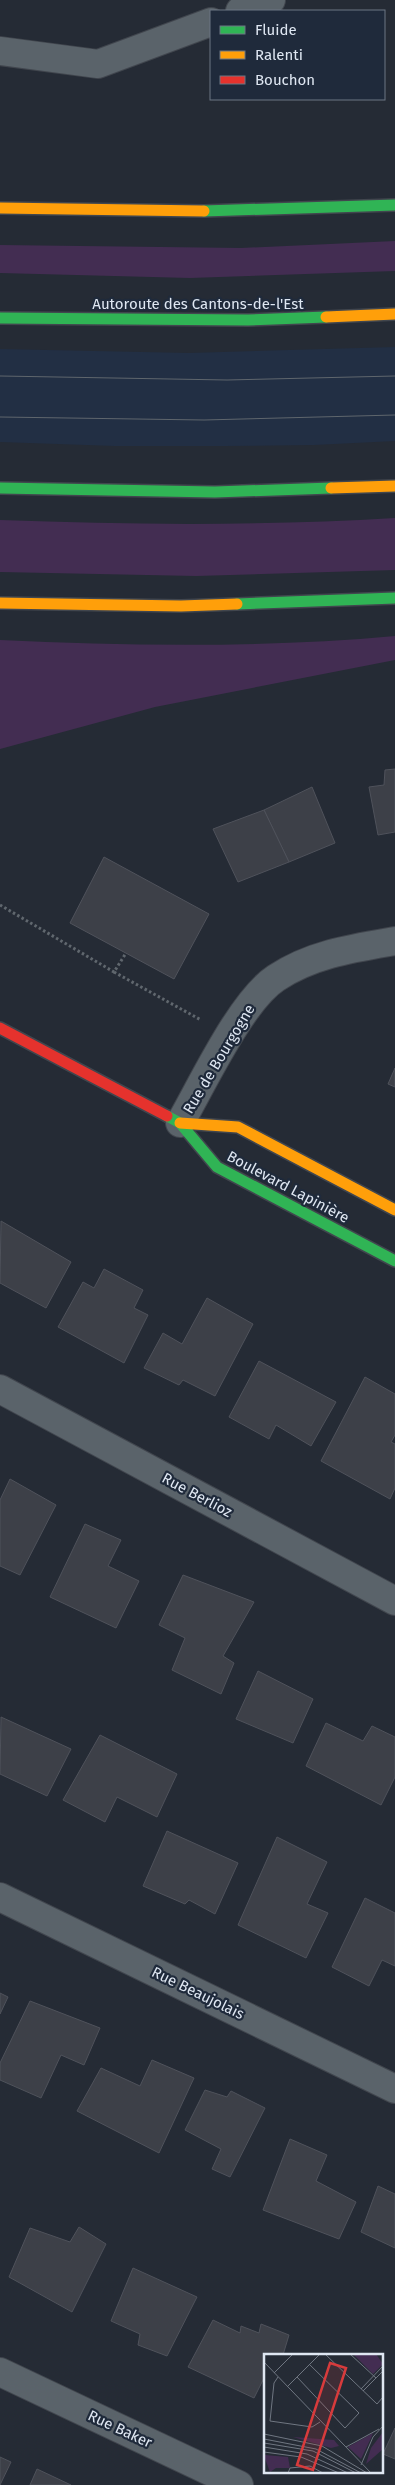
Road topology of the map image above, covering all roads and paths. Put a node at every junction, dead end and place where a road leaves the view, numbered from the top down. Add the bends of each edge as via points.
1 (271, 0) edge
2 (243, 10) edge
3 (210, 22) edge
4 (0, 51) edge
5 (395, 205) edge
6 (0, 208) edge
7 (395, 314) edge
8 (0, 318) edge
9 (395, 486) edge
10 (0, 488) edge
11 (395, 598) edge
12 (0, 603) edge
13 (0, 905) edge
14 (395, 940) edge
15 (126, 953) dead end
16 (114, 972) junction
17 (0, 1028) edge
18 (230, 1036) junction
19 (180, 1123) junction
20 (395, 1210) edge
21 (395, 1261) edge
22 (0, 1388) edge
23 (395, 1601) edge
24 (0, 1897) edge
25 (395, 2089) edge
26 (0, 2372) edge
27 (240, 2485) edge

1 - 2 street
3 - 4 street via 98,64
5 - 6 main road via 192,211
7 - 8 main road, Autoroute des Cantons-de-l'Est via 248,320
9 - 10 main road via 196,492
11 - 12 main road via 181,606
13 - 16 path
14 - 18 street, Rue de Bourgogne via 335,952 292,968 263,990
15 - 16 path
16 - 18 path
17 - 19 main road, Boulevard Lapinière
18 - 19 street, Rue de Bourgogne
19 - 20 main road, Boulevard Lapinière via 238,1127
19 - 21 main road, Boulevard Lapinière via 217,1167
22 - 23 street, Rue Berlioz
24 - 25 street, Rue Beaujolais
26 - 27 street, Rue Baker

